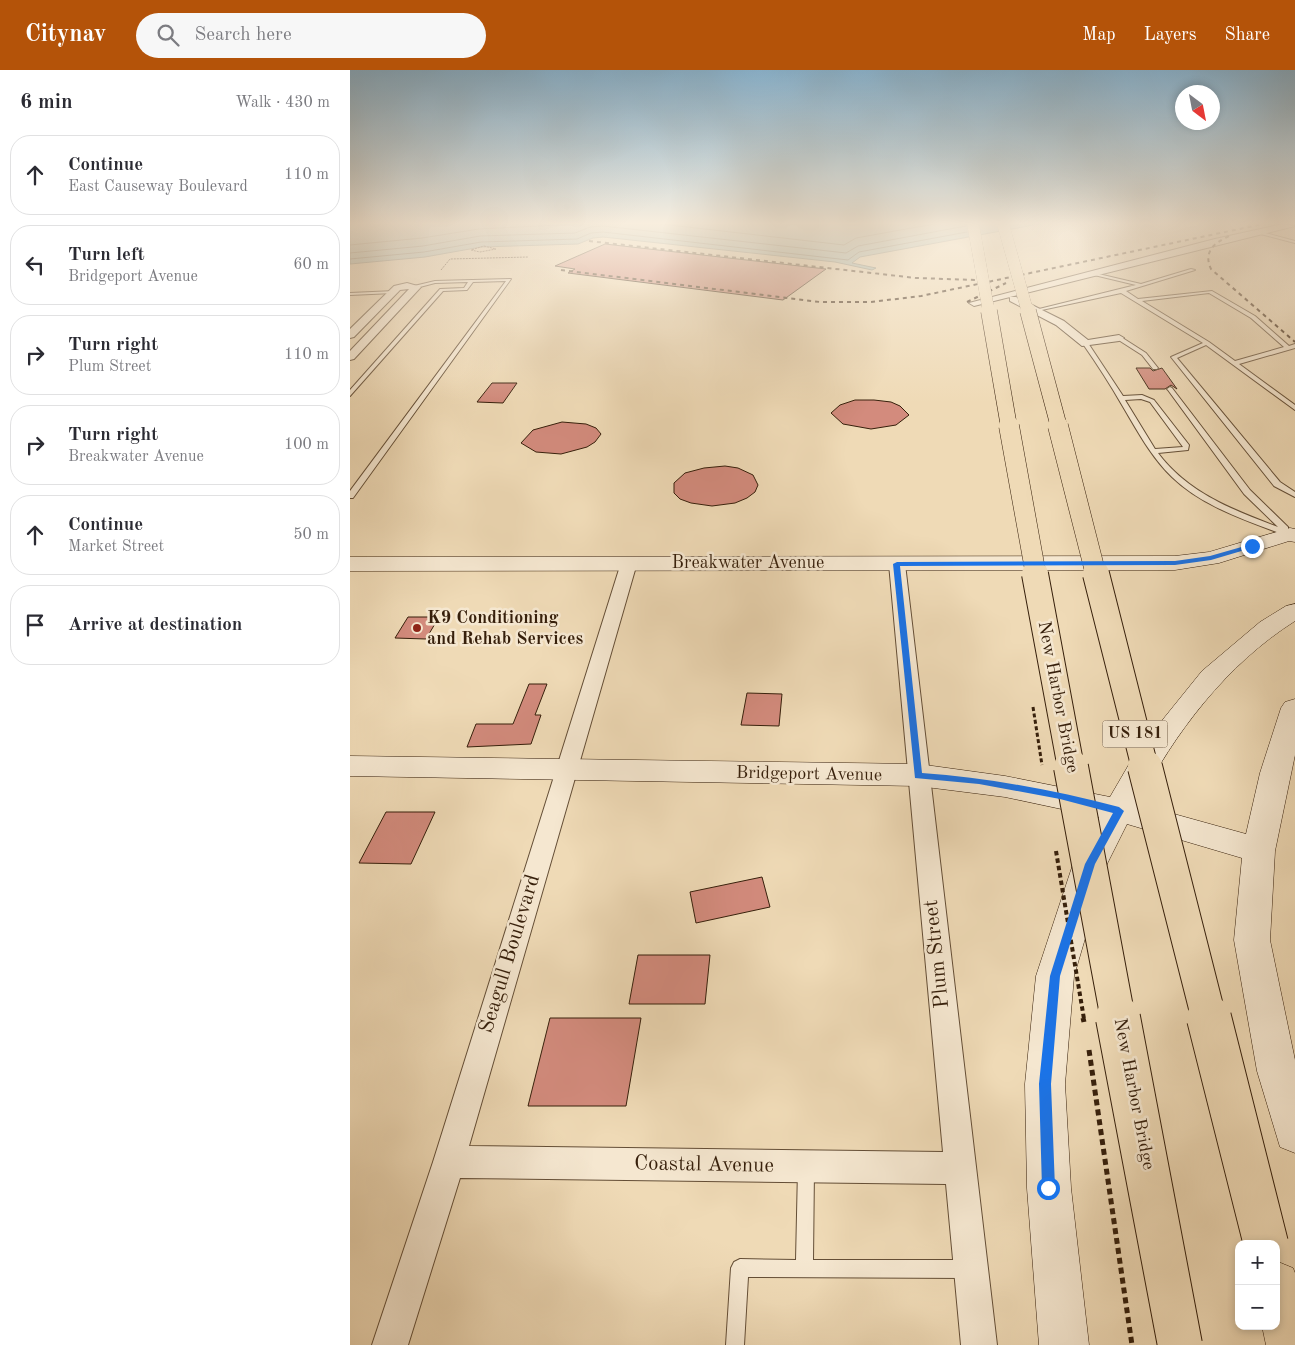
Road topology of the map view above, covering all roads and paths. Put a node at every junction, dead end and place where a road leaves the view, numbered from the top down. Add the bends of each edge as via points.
1 (426, 284) edge
2 (470, 284) edge
3 (506, 284) edge
4 (984, 284) edge
5 (1020, 284) edge
6 (1050, 284) edge
7 (1134, 284) edge
8 (1146, 284) edge
9 (1141, 285) junction
10 (416, 287) junction
11 (1122, 291) junction
12 (393, 292) junction
13 (350, 294) edge
14 (1004, 294) junction
15 (1137, 300) junction
16 (974, 303) dead end
17 (1037, 310) junction
18 (1060, 323) junction
19 (355, 325) edge
20 (350, 335) edge
21 (1119, 338) junction
22 (1207, 343) junction
23 (1086, 344) junction
24 (1295, 346) edge
25 (1288, 348) junction
26 (350, 357) edge
27 (1235, 364) junction
28 (1155, 368) dead end
29 (360, 382) junction
30 (350, 383) edge
31 (1170, 389) dead end
32 (350, 394) edge
33 (1122, 398) junction
34 (1295, 408) edge
35 (1155, 451) junction
36 (1295, 495) edge
37 (350, 496) edge
38 (1292, 535) edge
39 (629, 563) junction
40 (350, 564) edge
41 (897, 564) junction
42 (1295, 611) edge
43 (1295, 708) edge
44 (350, 766) edge
45 (565, 769) junction
46 (918, 775) junction
47 (1119, 811) junction
48 (1260, 851) junction
49 (1295, 1132) edge
50 (449, 1162) junction
51 (806, 1166) junction
52 (960, 1168) junction
53 (1265, 1240) edge
54 (804, 1268) junction
55 (971, 1268) junction
56 (1280, 1300) edge
57 (390, 1345) edge
58 (735, 1345) edge
59 (979, 1345) edge
60 (1064, 1345) edge
61 (1180, 1345) edge
62 (1292, 1345) edge

1 - 10 lane
2 - 29 lane via 465,289 442,290
3 - 37 lane
4 - 61 highway, New Harbor Bridge, bridge via 1055,684
5 - 53 highway, US 181, bridge
6 - 14 street
7 - 9 lane
8 - 9 lane
9 - 11 lane
10 - 12 street via 401,287
10 - 26 street
11 - 15 lane
11 - 17 lane
12 - 13 lane
12 - 19 street
14 - 16 street
14 - 17 street
15 - 22 lane
15 - 25 lane via 1210,292 1253,317
17 - 18 street
18 - 21 street
18 - 23 street
19 - 20 street
21 - 23 street
21 - 28 lane via 1139,351
22 - 27 lane
22 - 36 lane via 1174,358 1277,484
23 - 33 lane
24 - 25 lane
25 - 27 lane
27 - 34 lane
29 - 30 lane
29 - 32 lane
31 - 38 lane via 1247,492
33 - 35 lane
33 - 35 lane via 1152,401 1187,446 1177,451
35 - 38 lane via 1176,476 1200,493 1229,510
38 - 41 street, Breakwater Avenue via 1181,563
39 - 40 street, Breakwater Avenue
39 - 41 street, Breakwater Avenue
39 - 45 street, Seagull Boulevard
41 - 46 street, Plum Street
42 - 47 street via 1269,627 1212,677 1145,761
43 - 48 street via 1275,773
44 - 45 street, Bridgeport Avenue
45 - 46 street, Bridgeport Avenue
45 - 50 street, Seagull Boulevard
46 - 47 street, Bridgeport Avenue via 979,781 1060,795
46 - 52 street, Plum Street
47 - 48 street, Bridgeport Avenue
47 - 60 street via 1090,864 1055,976 1045,1084 1048,1188
48 - 49 street via 1252,940 1277,1071
50 - 51 street, Coastal Avenue
50 - 57 street, Seagull Boulevard
51 - 52 street, Coastal Avenue
51 - 54 lane
52 - 55 street, Plum Street
54 - 55 lane
54 - 58 lane via 740,1268
55 - 59 street, Plum Street
56 - 62 highway

